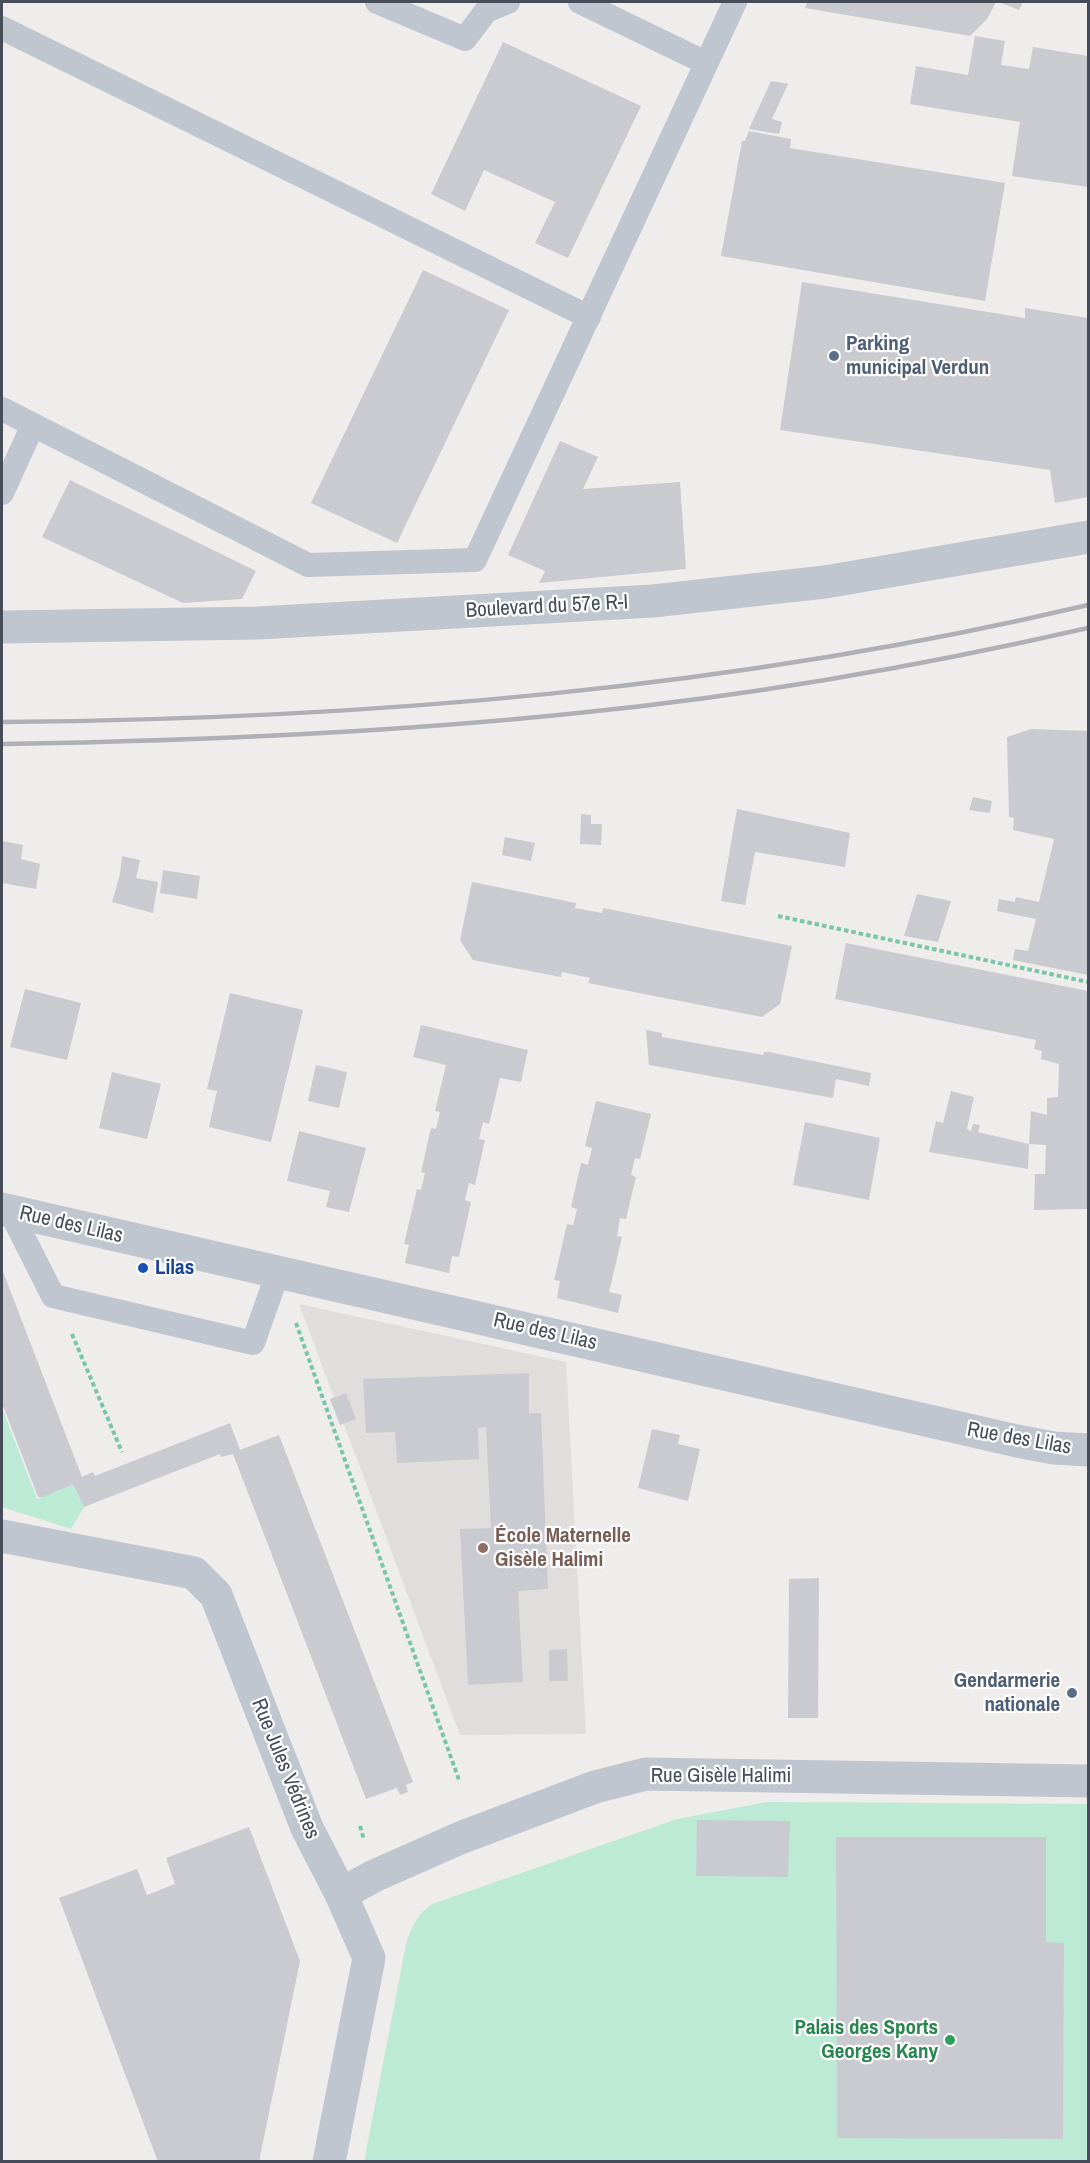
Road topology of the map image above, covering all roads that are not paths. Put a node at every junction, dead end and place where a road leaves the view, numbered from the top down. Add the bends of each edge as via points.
1 (377, 2) edge
2 (508, 2) edge
3 (580, 2) edge
4 (735, 2) edge
5 (2, 28) edge
6 (706, 63) junction
7 (588, 317) junction
8 (2, 409) edge
9 (33, 425) junction
10 (2, 493) edge
11 (1089, 537) edge
12 (2, 627) edge
13 (6, 1210) edge
14 (287, 1274) junction
15 (1089, 1450) edge
16 (2, 1536) edge
17 (1083, 1781) edge
18 (341, 1894) junction
19 (329, 2162) edge

1 - 2 lane via 465,39 486,11
3 - 6 lane
4 - 6 lane
5 - 7 lane
6 - 7 lane
7 - 9 lane via 475,560 308,565
8 - 9 lane
9 - 10 lane
11 - 12 street, Boulevard du 57e R-I via 825,582 653,601 258,623
13 - 14 street, Rue des Lilas
13 - 14 lane via 53,1296 253,1343
14 - 15 street, Rue des Lilas via 1017,1441
16 - 18 street, Rue Jules Védrines via 194,1573 216,1595 307,1828
17 - 18 street, Rue Gisèle Halimi via 646,1774 595,1787 460,1838
18 - 19 street, Rue Jules Védrines via 369,1958

